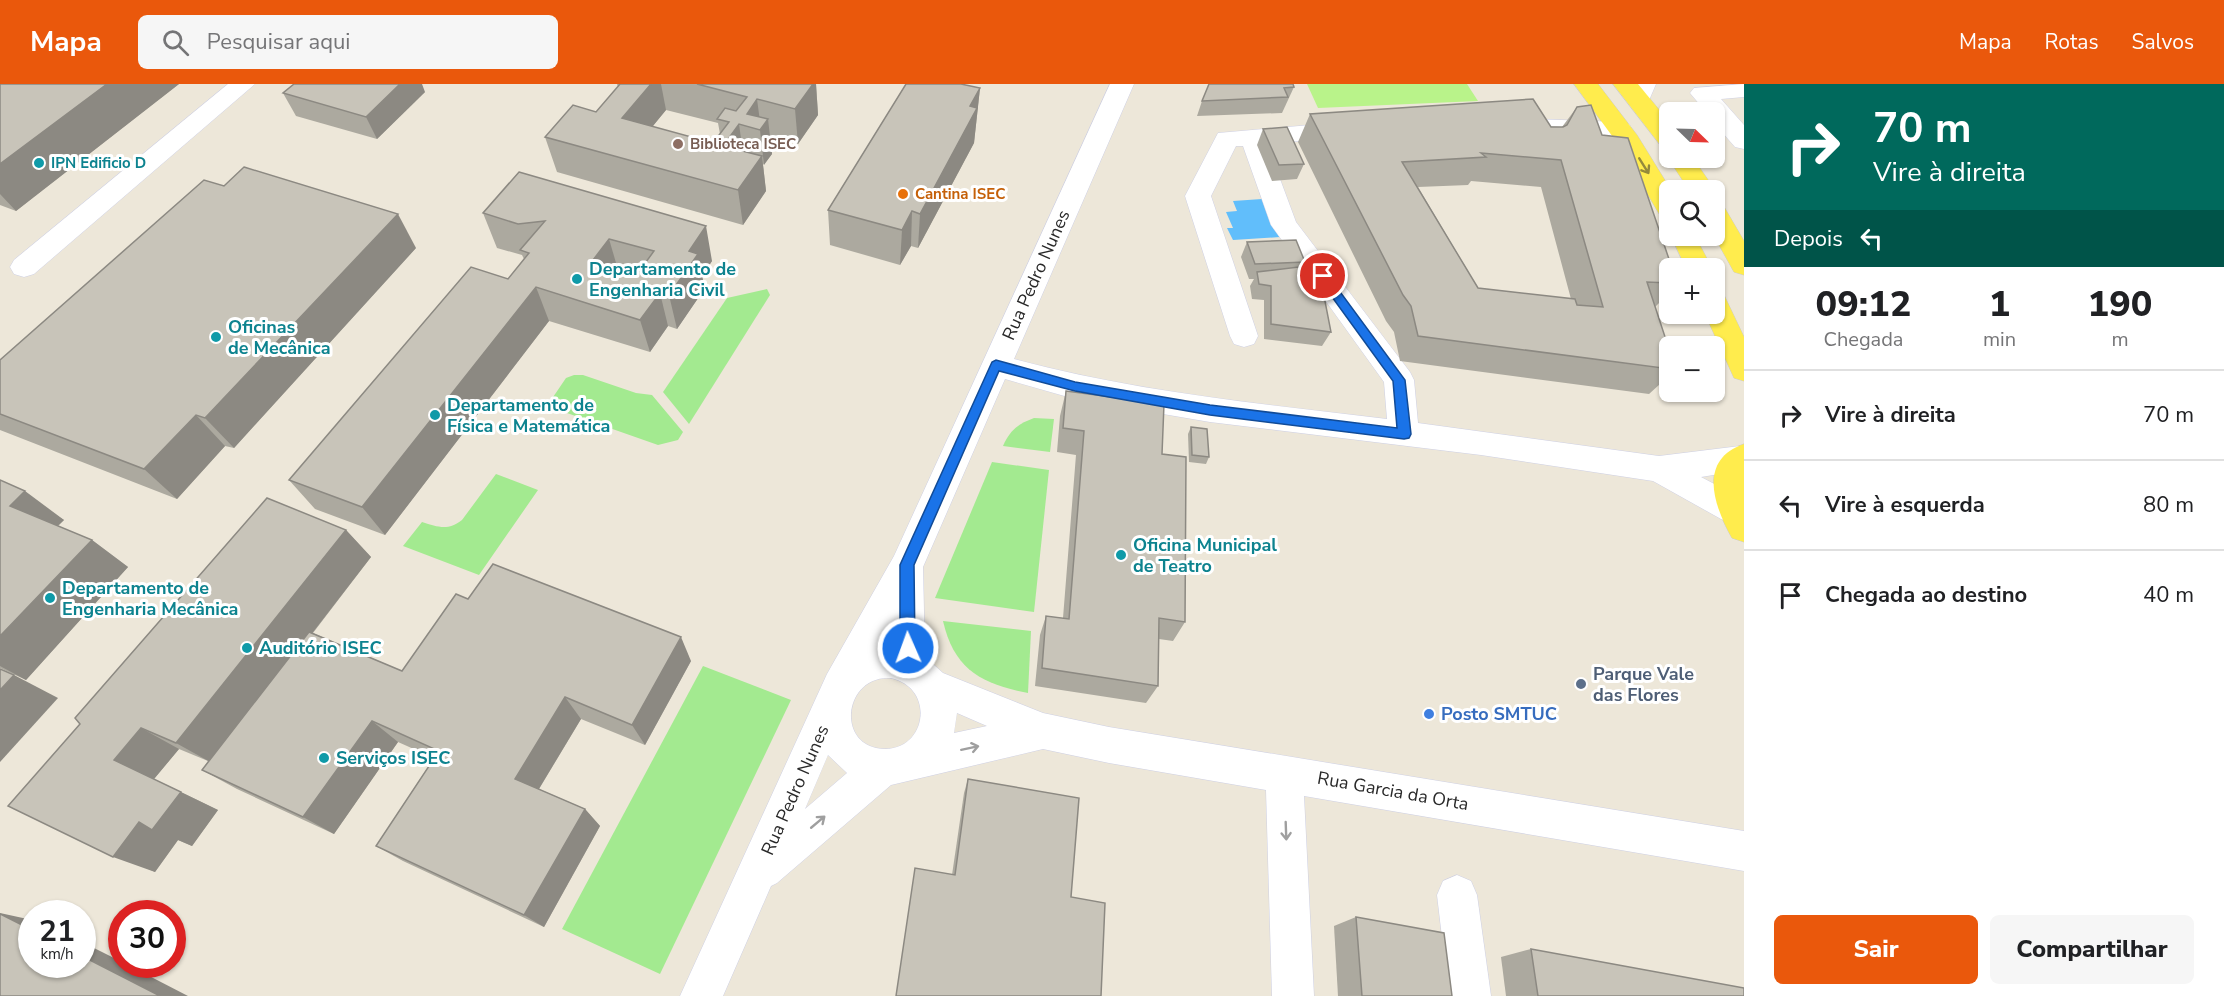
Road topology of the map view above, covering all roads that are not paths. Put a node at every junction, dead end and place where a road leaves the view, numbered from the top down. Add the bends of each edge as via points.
1 (243, 84) edge
2 (1122, 84) edge
3 (1586, 84) edge
4 (1636, 89) edge
5 (1744, 90) edge
6 (1659, 124) edge
7 (1476, 126) edge
8 (1374, 129) edge
9 (1620, 130) junction
10 (1252, 137) junction
11 (1744, 141) edge
12 (1659, 194) edge
13 (1725, 231) edge
14 (1744, 265) edge
15 (24, 267) dead end
16 (1724, 324) edge
17 (1244, 336) dead end
18 (996, 365) junction
19 (1744, 370) edge
20 (1404, 434) junction
21 (1742, 458) edge
22 (1659, 469) junction
23 (1738, 519) edge
24 (907, 565) junction
25 (919, 676) junction
26 (836, 696) junction
27 (1043, 731) junction
28 (899, 763) junction
29 (1284, 773) junction
30 (1744, 851) edge
31 (757, 874) junction
32 (1457, 895) dead end
33 (701, 996) edge
34 (1293, 996) edge
35 (1470, 996) edge

1 - 15 street
2 - 18 street, Rua Pedro Nunes
3 - 9 main road
4 - 6 main road
5 - 11 street via 1702,93
7 - 9 street
8 - 10 street
9 -> 12 main road
10 - 17 street via 1227,139 1197,196
10 - 20 street via 1284,225 1399,380
13 - 14 main road
16 - 19 main road
18 - 20 street via 1075,387 1200,408
18 - 24 street, Rua Pedro Nunes
20 - 22 street
21 - 22 street
21 - 23 main road via 1731,472 1728,489
22 - 23 street
24 - 25 street, Rua Pedro Nunes via 906,608
24 - 26 street, Rua Pedro Nunes
25 - 26 street, Rua Pedro Nunes via 886,663 863,667 850,675
25 - 27 street, Rua Garcia da Orta
25 - 28 street, Rua Pedro Nunes via 940,707 940,723 926,750
26 - 28 street, Rua Pedro Nunes via 832,723 838,739 850,753 866,763
26 - 31 street, Rua Pedro Nunes
28 -> 27 street, Rua Garcia da Orta
27 - 29 street, Rua Garcia da Orta
31 -> 28 street, Rua Pedro Nunes
29 - 30 street, Rua Garcia da Orta
29 -> 34 street
31 - 33 street, Rua Pedro Nunes
32 - 35 street

